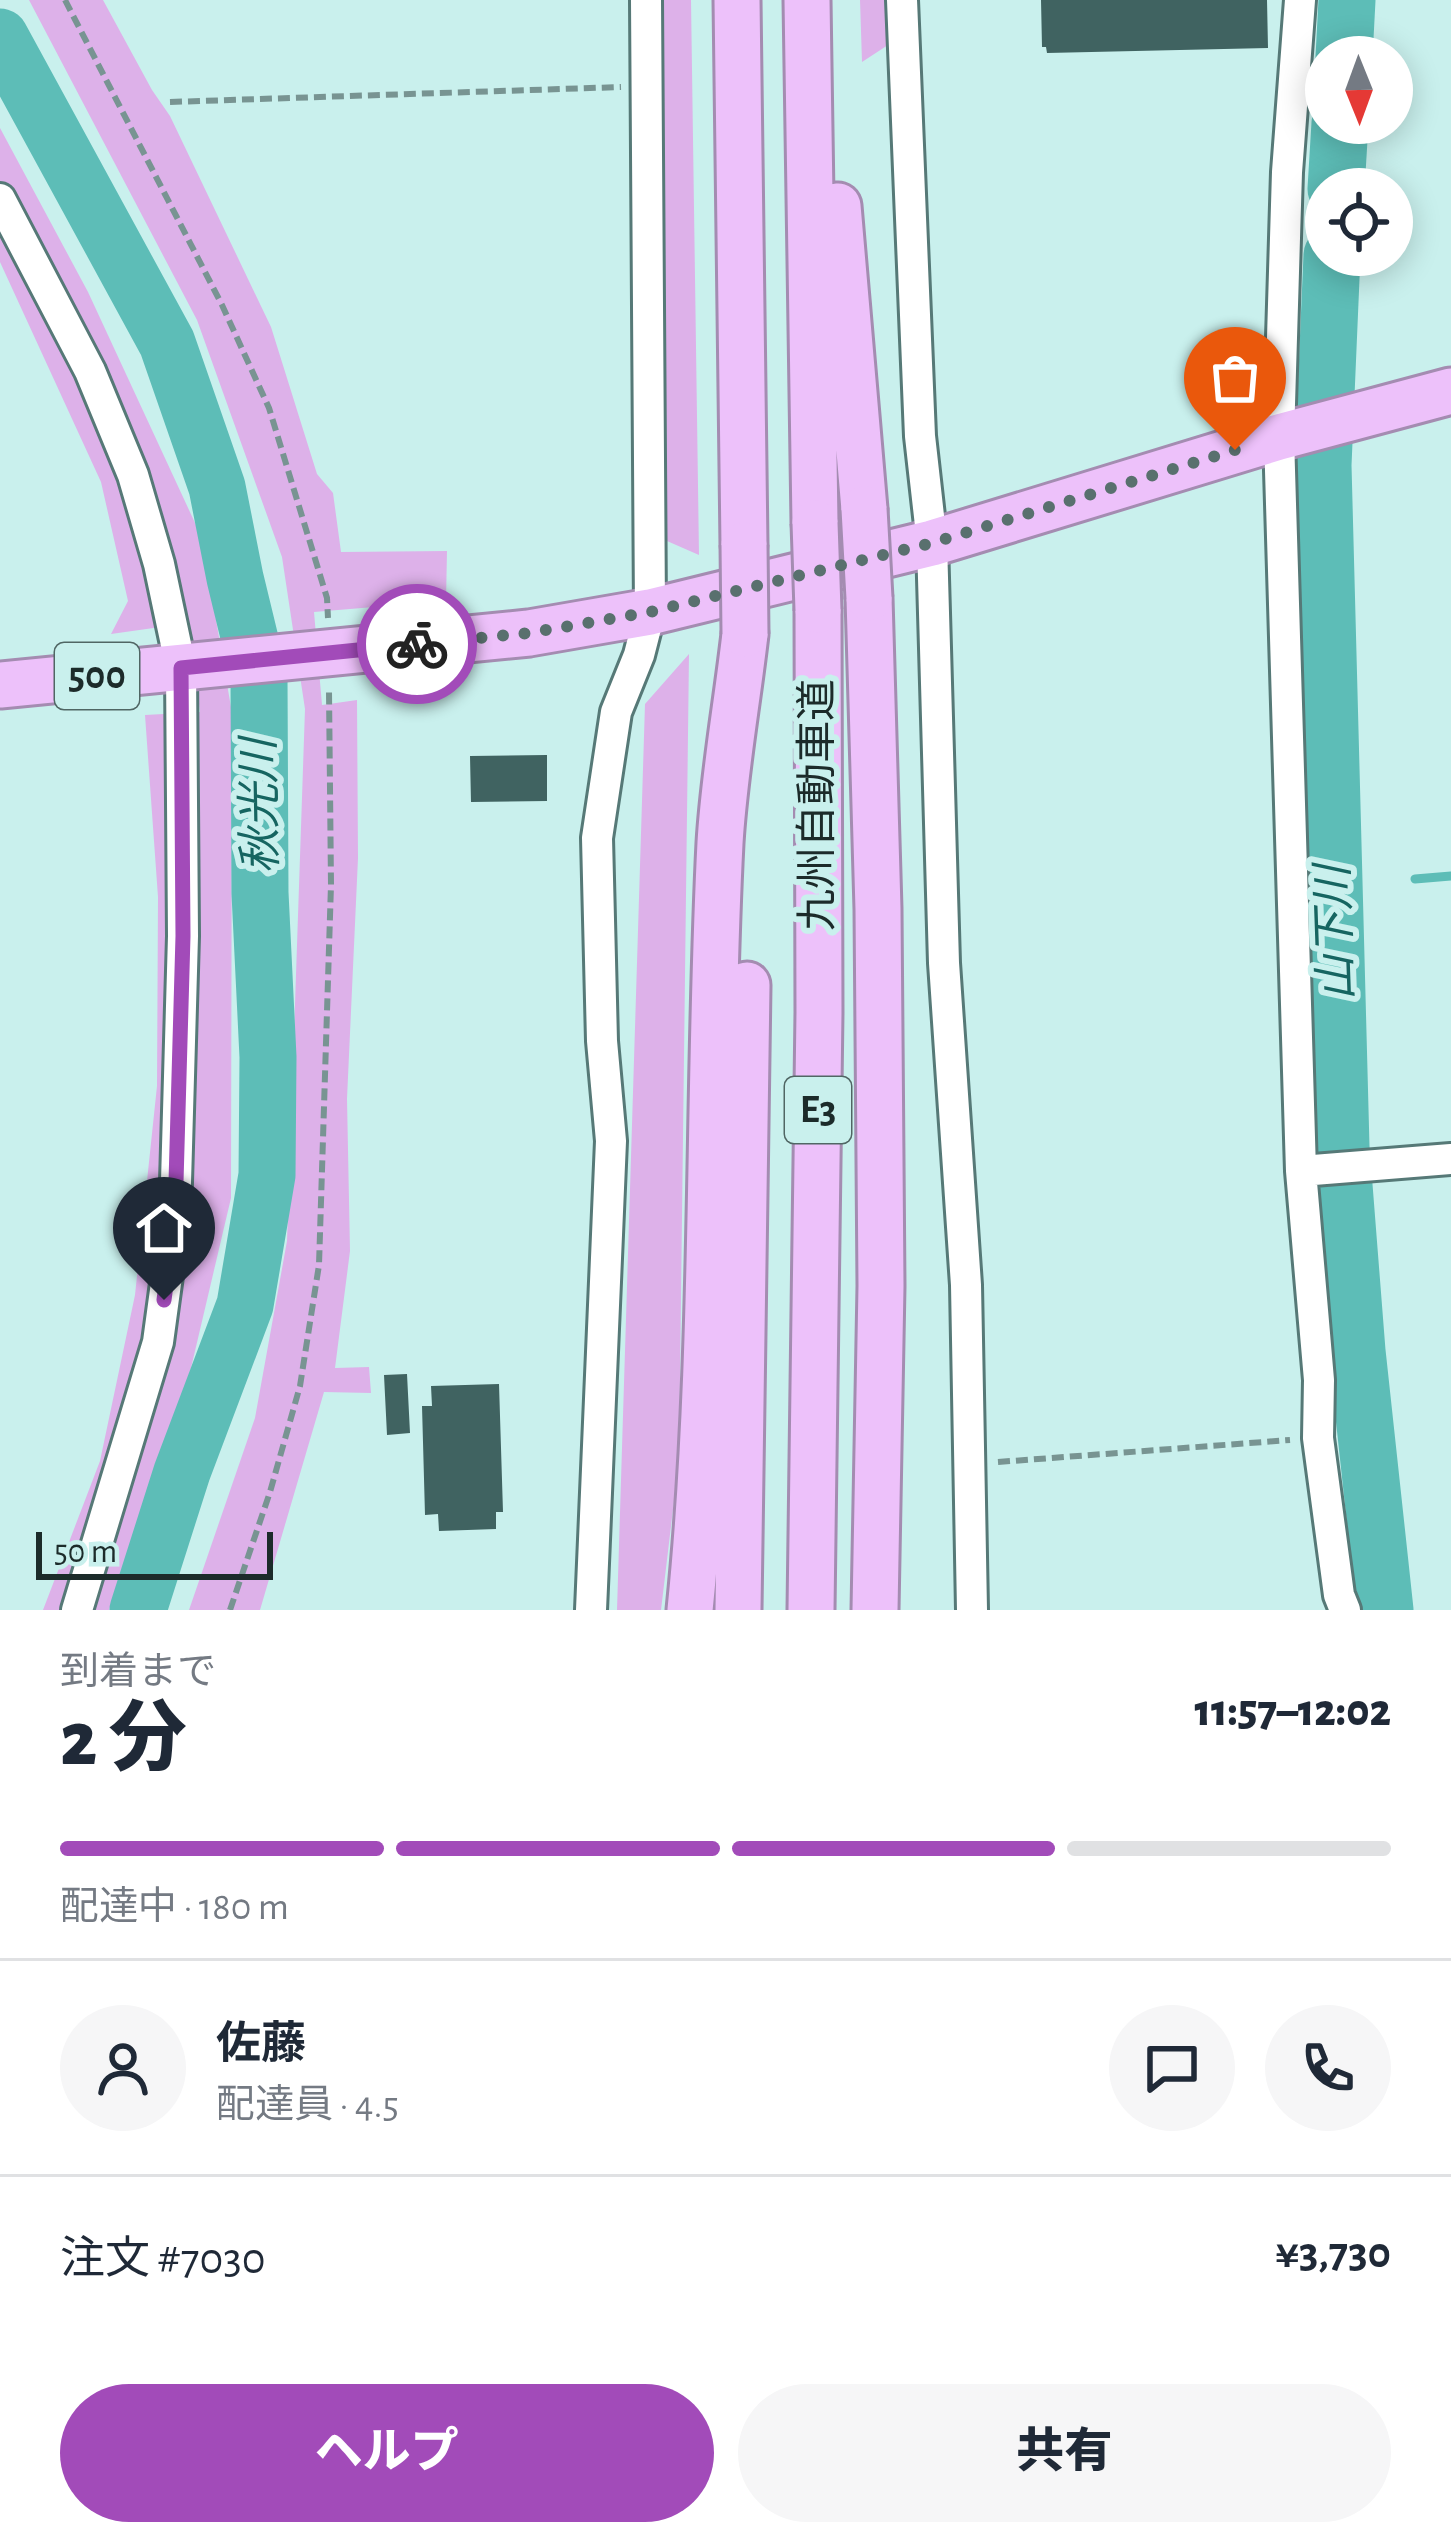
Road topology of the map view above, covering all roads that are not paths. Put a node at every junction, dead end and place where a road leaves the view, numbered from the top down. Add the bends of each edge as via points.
1 (646, 0) edge
2 (736, 0) edge
3 (807, 0) edge
4 (820, 0) edge
5 (902, 0) edge
6 (1300, 0) edge
7 (0, 199) edge
8 (1451, 391) edge
9 (1286, 436) junction
10 (932, 543) junction
11 (650, 612) junction
12 (745, 634) junction
13 (187, 668) junction
14 (0, 685) edge
15 (1451, 1159) edge
16 (1306, 1171) junction
17 (77, 1610) edge
18 (591, 1610) edge
19 (690, 1610) edge
20 (738, 1610) edge
21 (811, 1610) edge
22 (875, 1610) edge
23 (972, 1610) edge
24 (1345, 1610) edge

1 - 11 street
2 - 12 highway, 九州自動車道 / E3, bridge
3 - 21 highway, 九州自動車道 / E3, bridge via 819,1012
4 - 22 highway, bridge via 868,598 879,932
5 - 10 street via 920,436
6 - 9 street via 1287,172
7 - 13 street via 90,371 133,475
8 - 9 highway, 500
9 - 10 highway, 500
9 - 16 street
10 - 11 highway, 500
10 - 23 street via 944,963 966,1285
11 - 13 highway, 500 via 529,633
11 - 18 street via 616,712 597,838 611,1141
12 - 19 highway via 721,839 706,1411
12 - 20 highway, 九州自動車道 / E3
13 - 14 highway, 500
13 - 17 street via 175,1217 158,1342
15 - 16 street
16 - 24 street via 1318,1438

